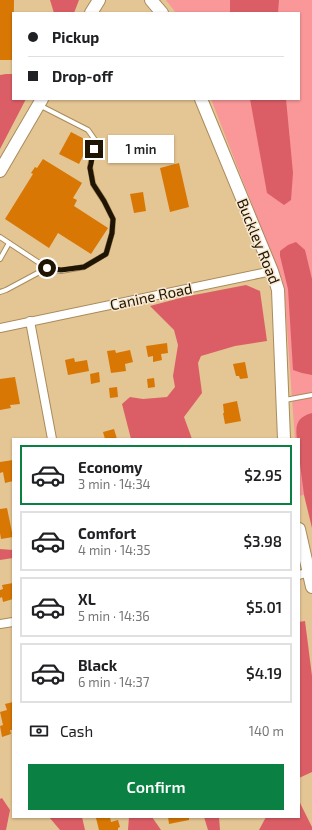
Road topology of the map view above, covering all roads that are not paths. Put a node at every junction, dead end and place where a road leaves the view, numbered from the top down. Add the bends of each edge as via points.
1 (99, 0) edge
2 (151, 0) edge
3 (92, 12) edge
4 (161, 12) edge
5 (201, 100) edge
6 (40, 102) edge
7 (0, 171) edge
8 (0, 237) edge
9 (9, 243) junction
10 (0, 259) edge
11 (47, 268) junction
12 (272, 271) junction
13 (0, 292) edge
14 (30, 321) junction
15 (0, 328) edge
16 (312, 395) edge
17 (282, 400) junction
18 (52, 438) edge
19 (284, 438) edge
20 (300, 537) edge
21 (304, 574) edge
22 (312, 587) edge
23 (12, 622) edge
24 (0, 624) edge

1 - 3 street
2 - 4 street
5 - 12 street, Buckley Road
6 - 7 street
6 - 11 lane via 88,130 95,140 90,168 93,184 113,219 106,254 84,267 61,270
8 - 9 lane
9 - 10 lane
9 - 11 lane
11 - 13 lane
12 - 14 street, Canine Road
12 - 17 street, Buckley Road via 278,290
14 - 15 street, Canine Road
14 - 18 street
16 - 17 lane
17 - 19 street, Buckley Road
20 - 21 street
21 - 22 street
23 - 24 street

